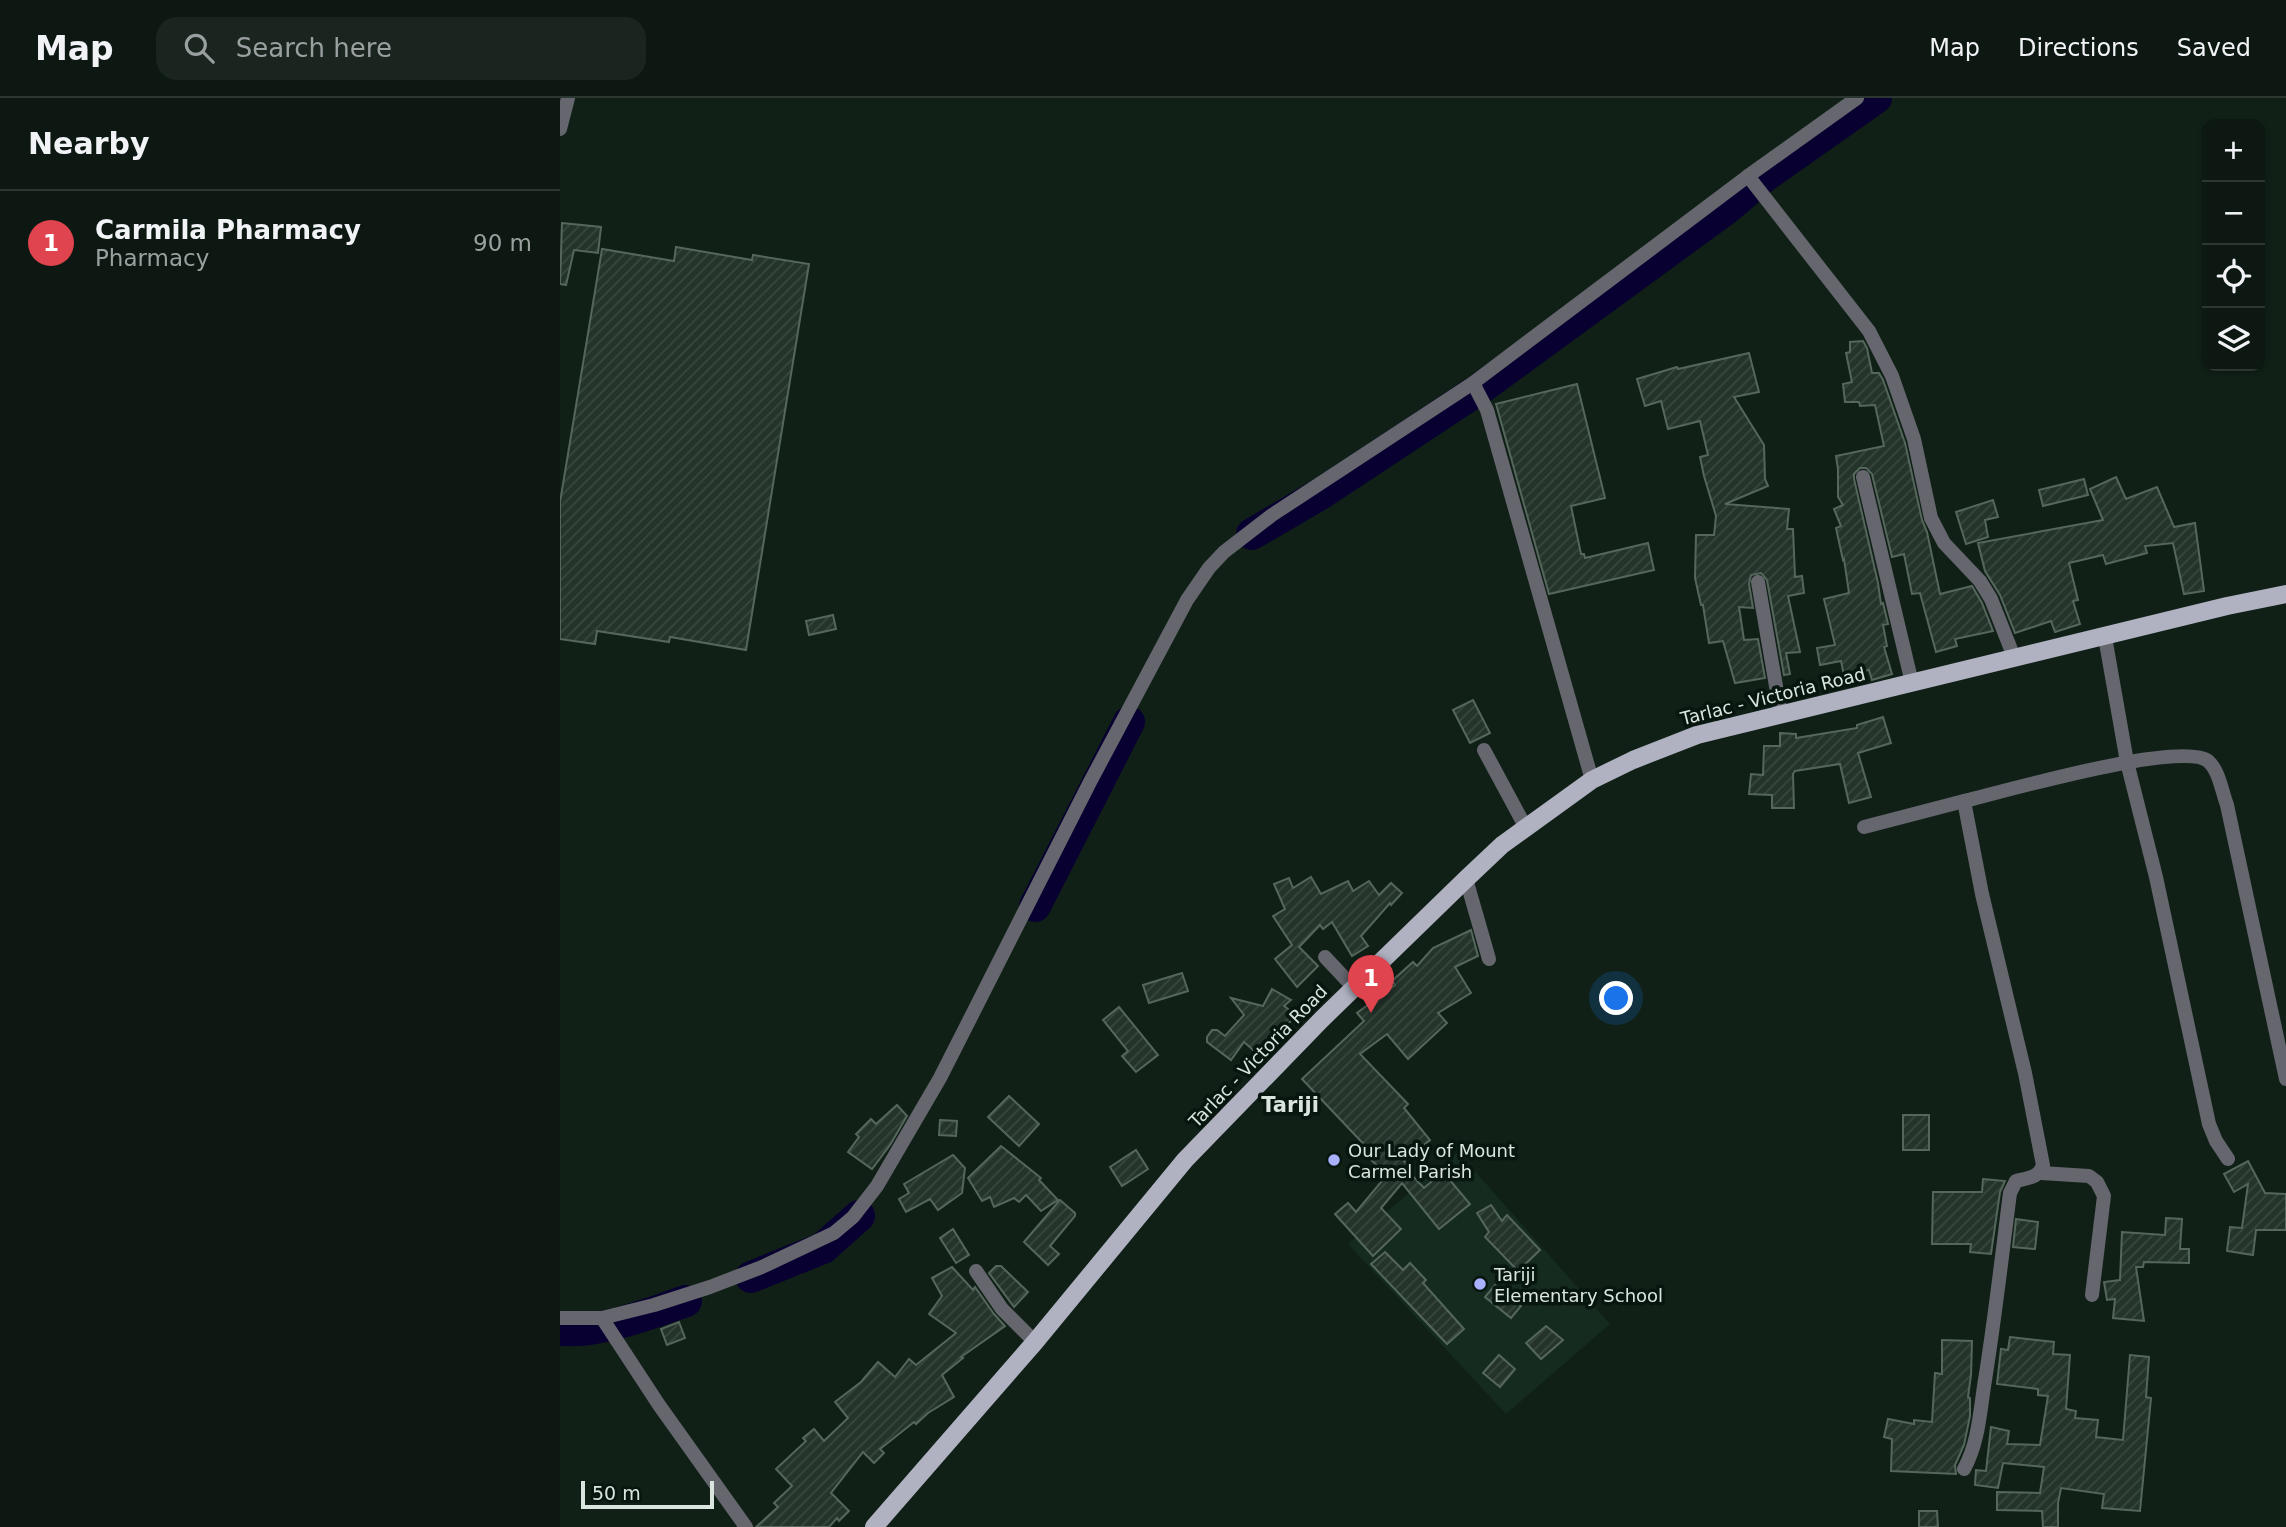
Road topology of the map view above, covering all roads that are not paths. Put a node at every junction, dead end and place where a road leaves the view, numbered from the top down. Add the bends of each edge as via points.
1 (568, 98) edge
2 (1857, 98) edge
3 (560, 129) edge
4 (1750, 178) junction
5 (1474, 385) junction
6 (1863, 477) dead end
7 (1758, 582) dead end
8 (2286, 594) edge
9 (2105, 637) junction
10 (2014, 657) junction
11 (1912, 683) junction
12 (1781, 715) junction
13 (1484, 750) dead end
14 (2127, 762) junction
15 (1592, 780) junction
16 (1964, 801) junction
17 (1864, 827) dead end
18 (1526, 828) junction
19 (1466, 879) junction
20 (1325, 957) dead end
21 (1489, 959) dead end
22 (1354, 988) junction
23 (2286, 1079) edge
24 (2228, 1159) dead end
25 (2041, 1172) junction
26 (976, 1271) dead end
27 (2092, 1295) dead end
28 (560, 1318) edge
29 (602, 1318) junction
30 (1035, 1342) junction
31 (1964, 1469) dead end
32 (746, 1527) edge
33 (874, 1527) edge

1 - 3 street
2 - 4 street
4 - 5 street
4 - 10 street via 1869,331 1892,376 1914,439 1931,518 1944,543 1991,599
5 - 15 street via 1487,410
5 - 29 street via 1272,515 1209,568 1187,600 1090,782 940,1077 877,1186 853,1217 834,1233 762,1267 699,1291
6 - 11 street
7 - 12 street
8 - 9 main road, Tarlac - Victoria Road
9 - 10 main road, Tarlac - Victoria Road
9 - 14 street
10 - 11 main road, Tarlac - Victoria Road
11 - 12 main road, Tarlac - Victoria Road
12 - 15 main road, Tarlac - Victoria Road via 1697,735
13 - 18 street
14 - 16 street
14 - 23 street via 2197,756 2216,772
14 - 24 street via 2209,1124
15 - 18 main road, Tarlac - Victoria Road
16 - 17 street
16 - 25 street via 2043,1155
18 - 19 main road, Tarlac - Victoria Road
19 - 21 street
19 - 22 main road, Tarlac - Victoria Road
20 - 22 street
22 - 30 main road, Tarlac - Victoria Road via 1185,1160
25 - 27 street via 2089,1176 2105,1196
25 - 31 street via 2016,1181 2010,1193 1976,1435
26 - 30 street via 1002,1309
28 - 29 street
29 - 32 street
30 - 33 main road, Tarlac - Victoria Road

